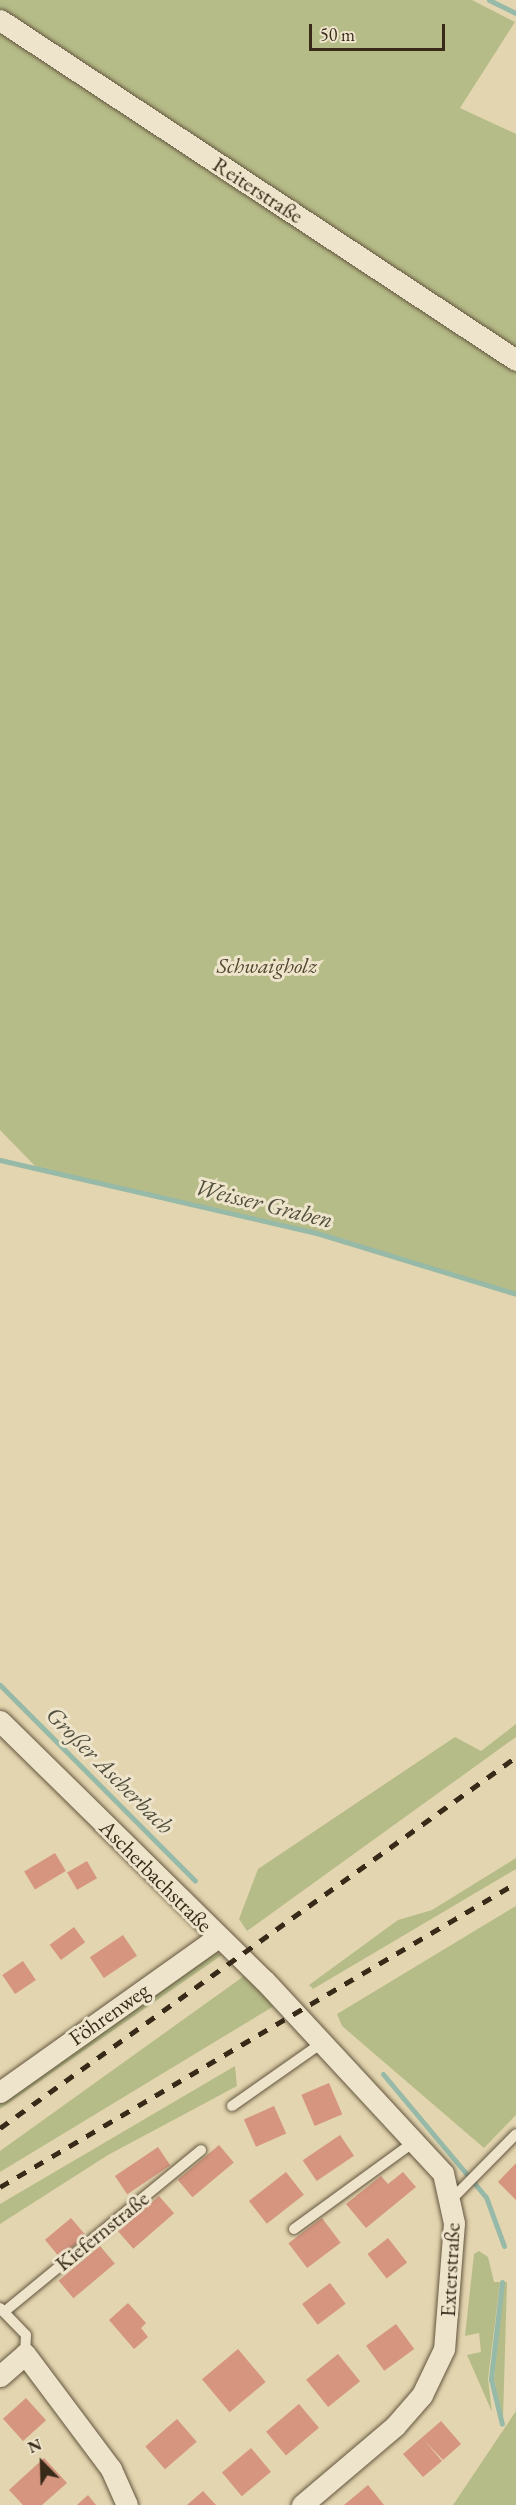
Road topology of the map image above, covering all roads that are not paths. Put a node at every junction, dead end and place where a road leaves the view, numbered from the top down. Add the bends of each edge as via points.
1 (0, 20) edge
2 (516, 360) edge
3 (0, 1721) edge
4 (8, 1742) edge
5 (218, 1937) junction
6 (318, 2036) junction
7 (0, 2091) edge
8 (232, 2106) dead end
9 (516, 2134) edge
10 (416, 2141) junction
11 (201, 2150) dead end
12 (452, 2199) junction
13 (294, 2229) dead end
14 (2, 2310) edge
15 (25, 2354) junction
16 (0, 2376) edge
17 (127, 2505) edge
18 (302, 2505) edge

1 - 2 street, Reiterstraße
3 - 4 street, Ascherbachstraße
4 - 5 street, Ascherbachstraße
5 - 6 street, Ascherbachstraße
5 - 7 street, Föhrenweg
6 - 8 lane
6 - 10 street, Exterstraße
9 - 12 lane
10 - 12 street, Exterstraße via 443,2172
10 - 13 lane
11 - 14 lane, Kiefernstraße
12 - 18 street, Exterstraße via 444,2349 422,2395 395,2426
14 - 15 lane, Kiefernstraße via 26,2335
15 - 16 street
15 - 17 street, Kiefernstraße via 111,2469

